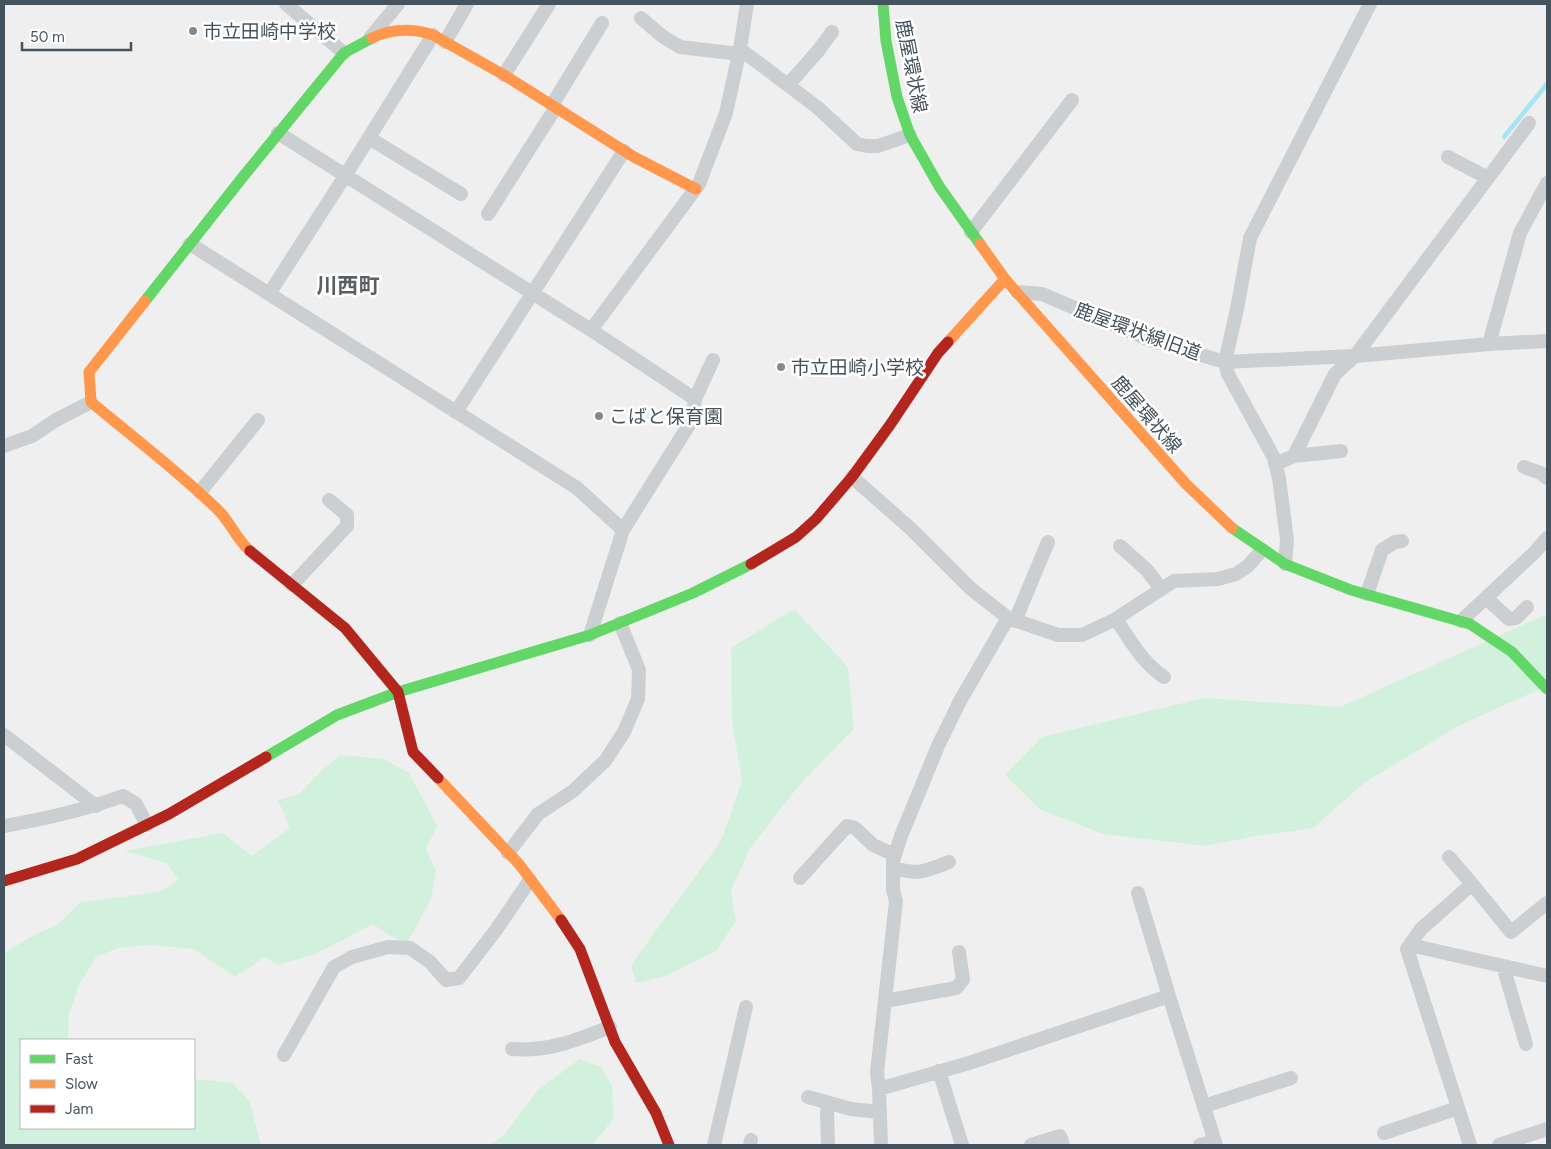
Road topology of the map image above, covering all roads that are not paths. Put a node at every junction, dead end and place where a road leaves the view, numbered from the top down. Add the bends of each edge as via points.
1 (286, 4) edge
2 (398, 4) edge
3 (467, 4) edge
4 (549, 4) edge
5 (747, 4) edge
6 (883, 4) edge
7 (1370, 4) edge
8 (641, 18) dead end
9 (595, 27) dead end
10 (832, 32) dead end
11 (370, 38) junction
12 (439, 38) junction
13 (740, 51) junction
14 (344, 53) junction
15 (504, 75) junction
16 (788, 85) junction
17 (1072, 100) dead end
18 (554, 106) junction
19 (1529, 123) dead end
20 (278, 133) junction
21 (910, 134) junction
22 (369, 138) junction
23 (624, 150) junction
24 (1448, 157) dead end
25 (345, 176) junction
26 (1488, 178) junction
27 (1547, 183) edge
28 (696, 189) junction
29 (461, 194) dead end
30 (488, 214) dead end
31 (971, 232) junction
32 (190, 244) junction
33 (1005, 279) junction
34 (1017, 292) junction
35 (269, 294) junction
36 (532, 294) junction
37 (591, 330) junction
38 (1547, 341) edge
39 (1489, 344) junction
40 (1355, 356) junction
41 (713, 360) dead end
42 (1225, 362) junction
43 (695, 399) junction
44 (90, 402) junction
45 (456, 412) junction
46 (258, 420) dead end
47 (4, 446) edge
48 (1341, 451) dead end
49 (1294, 456) junction
50 (1275, 464) junction
51 (1524, 467) dead end
52 (852, 477) junction
53 (1547, 478) edge
54 (200, 492) junction
55 (329, 500) dead end
56 (623, 530) junction
57 (1547, 538) edge
58 (1402, 541) dead end
59 (1048, 542) dead end
60 (1120, 546) dead end
61 (1262, 550) junction
62 (1285, 564) junction
63 (292, 585) junction
64 (1162, 589) junction
65 (1367, 594) junction
66 (1486, 598) junction
67 (1527, 607) dead end
68 (1011, 619) junction
69 (1116, 619) junction
70 (1461, 621) junction
71 (620, 623) junction
72 (590, 635) junction
73 (1164, 677) dead end
74 (1547, 689) edge
75 (398, 692) junction
76 (4, 735) edge
77 (96, 806) junction
78 (147, 825) junction
79 (4, 826) edge
80 (508, 853) junction
81 (1448, 857) dead end
82 (894, 861) junction
83 (949, 862) dead end
84 (800, 878) dead end
85 (4, 880) edge
86 (530, 880) junction
87 (1472, 884) junction
88 (1138, 892) dead end
89 (1547, 903) edge
90 (1410, 945) junction
91 (958, 952) dead end
92 (1503, 966) junction
93 (1547, 976) edge
94 (1169, 996) junction
95 (885, 1001) junction
96 (746, 1007) dead end
97 (610, 1027) junction
98 (1526, 1044) dead end
99 (512, 1049) dead end
100 (284, 1055) dead end
101 (939, 1071) junction
102 (1291, 1078) dead end
103 (879, 1089) junction
104 (808, 1097) dead end
105 (1204, 1106) junction
106 (1458, 1108) junction
107 (827, 1111) dead end
108 (880, 1112) junction
109 (1547, 1130) edge
110 (1384, 1133) dead end
111 (1216, 1143) edge
112 (669, 1145) edge
113 (714, 1145) edge
114 (828, 1145) edge
115 (880, 1145) edge
116 (962, 1145) edge
117 (1031, 1145) edge
118 (1063, 1145) edge
119 (1200, 1145) edge
120 (1470, 1145) edge
121 (1499, 1145) edge

1 - 14 street
2 - 11 street
3 - 12 street
4 - 15 street
5 - 13 street
6 - 21 street, 鹿屋環状線 via 886,41 897,97
7 - 42 street via 1250,238
8 - 13 street via 680,47
9 - 18 street
10 - 16 street
11 - 12 street via 407,28
11 - 14 street
12 - 15 street
12 - 22 street
13 - 16 street
13 - 28 street via 726,113
14 - 20 street
15 - 18 street
16 - 21 street via 857,144 878,146
17 - 31 street
18 - 23 street
18 - 30 street
19 - 26 street
20 - 25 street
20 - 32 street
21 - 31 street, 鹿屋環状線 via 939,186
22 - 25 street
22 - 29 street
23 - 28 street
23 - 36 street
24 - 26 street
25 - 35 street
25 - 36 street
26 - 40 street
27 - 39 street via 1520,233
28 - 37 street
31 - 33 street, 鹿屋環状線
32 - 35 street
32 - 44 street via 89,372
33 - 34 street, 鹿屋環状線
33 - 52 street via 938,353
34 - 42 street, 鹿屋環状線旧道 via 1042,294 1150,340
34 - 61 street, 鹿屋環状線 via 1186,484 1234,530
35 - 45 street
36 - 37 street
36 - 45 street
37 - 43 street
38 - 39 street
39 - 40 street
40 - 42 street
40 - 49 street via 1335,374
41 - 43 street
42 - 50 street, 鹿屋環状線旧道 via 1228,374
43 - 56 street via 692,420
44 - 47 street via 32,436
44 - 54 street
45 - 56 street via 577,488
46 - 54 street
48 - 49 street
49 - 50 street
50 - 62 street, 鹿屋環状線旧道 via 1287,540
51 - 53 street
52 - 68 street via 910,528 970,588
52 - 71 street via 796,537 693,593
54 - 63 street via 222,513 244,545
55 - 63 street via 347,515 347,526
56 - 72 street
57 - 66 street
58 - 65 street via 1382,550
59 - 68 street
60 - 64 street via 1147,570
61 - 62 street, 鹿屋環状線
61 - 64 street via 1236,574 1218,579 1174,580
62 - 65 street, 鹿屋環状線
63 - 75 street via 345,628
64 - 69 street
65 - 70 street, 鹿屋環状線
66 - 67 street via 1509,619 1516,618
66 - 70 street
68 - 69 street via 1058,635 1082,636
68 - 82 street via 960,701 938,746
69 - 73 street via 1139,654
70 - 74 street, 鹿屋環状線 via 1512,652
71 - 72 street
71 - 80 street via 640,670 638,699 624,732 605,761 573,791 538,814
72 - 75 street
75 - 78 street via 337,715
75 - 80 street via 413,752
76 - 77 street
77 - 78 street via 123,796 136,804
77 - 79 street
78 - 85 street via 77,859
80 - 86 street
81 - 87 street
82 - 83 street via 908,872 921,872
82 - 84 street via 855,828 846,826
82 - 95 street via 896,901
86 - 97 street via 580,949
86 - 100 street via 459,978 446,980 430,962 410,948 388,947 352,957 334,967
87 - 89 street via 1511,932
87 - 90 street via 1421,929
88 - 94 street
90 - 92 street
90 - 106 street via 1407,949
91 - 95 street via 963,980 956,988
92 - 93 street
92 - 98 street
94 - 101 street
94 - 105 street
95 - 103 street via 877,1072
96 - 113 street
97 - 99 street via 560,1046
97 - 112 street via 656,1113
101 - 103 street
101 - 116 street
102 - 105 street
103 - 108 street
104 - 108 street via 851,1109
105 - 111 street
106 - 110 street
106 - 120 street
107 - 114 street
108 - 115 street
109 - 121 street
111 - 119 street
117 - 118 street via 1060,1136

